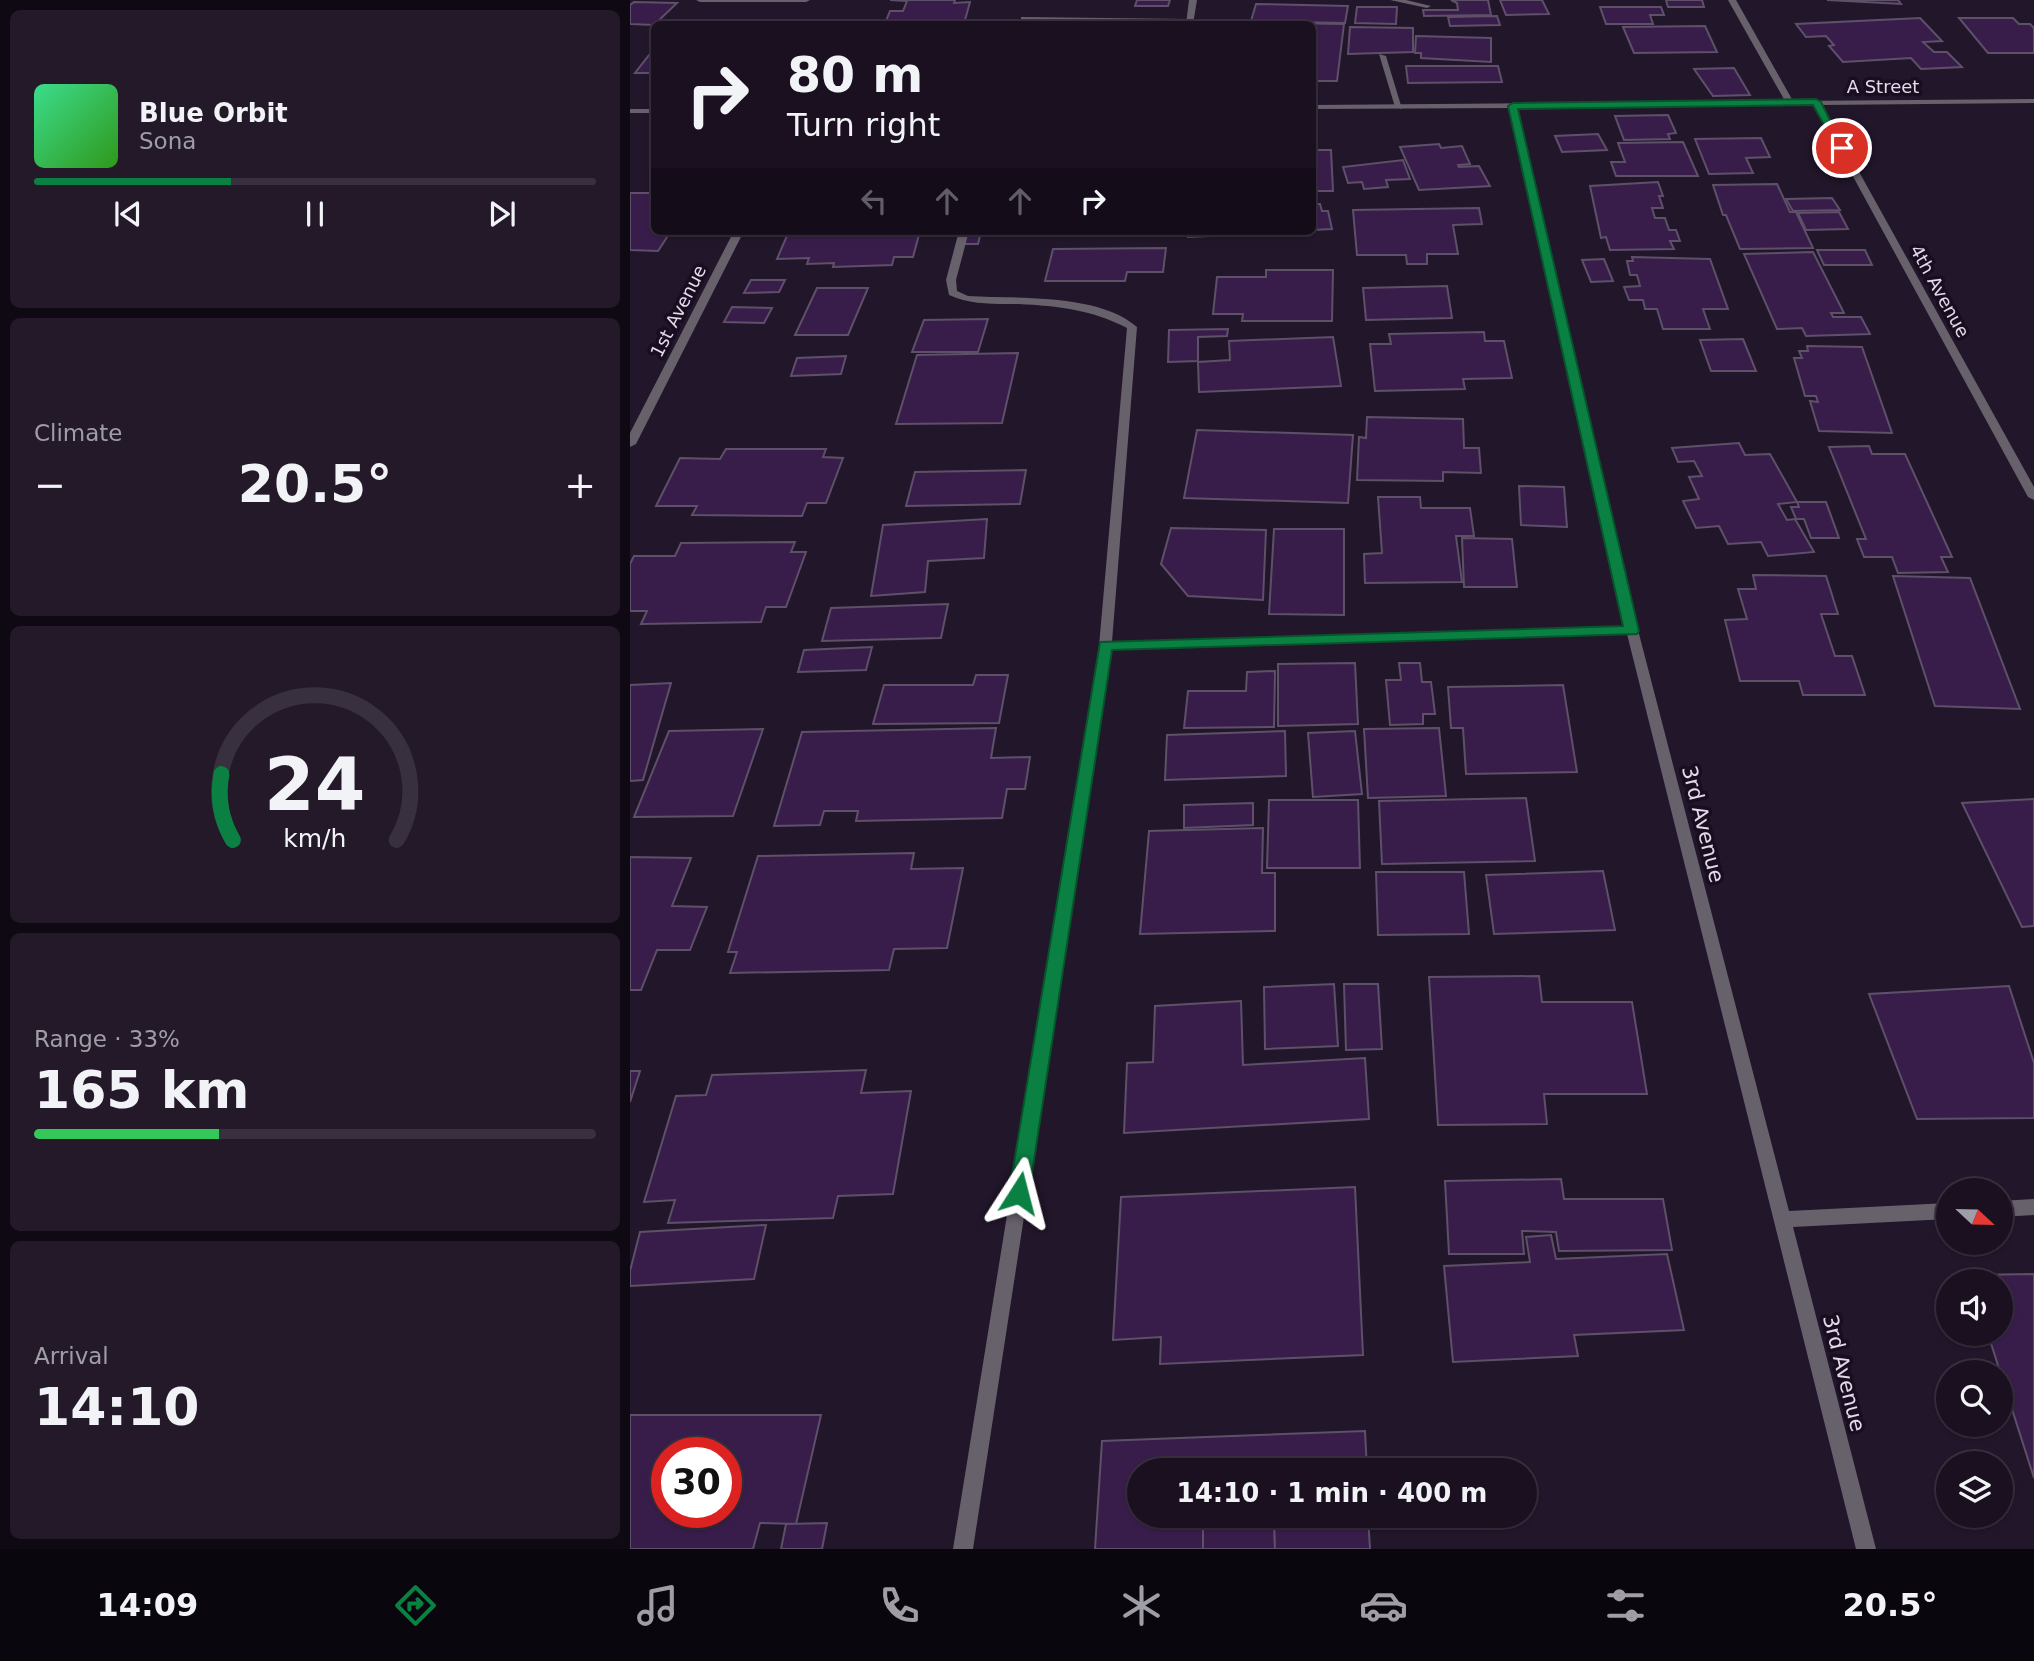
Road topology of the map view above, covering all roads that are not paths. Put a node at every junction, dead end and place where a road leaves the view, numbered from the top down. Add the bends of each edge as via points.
1 (701, 0) edge
2 (806, 0) edge
3 (1193, 0) edge
4 (1394, 0) edge
5 (1732, 0) edge
6 (1427, 6) dead end
7 (1024, 19) dead end
8 (1107, 21) edge
9 (1190, 21) edge
10 (1382, 56) dead end
11 (1790, 102) junction
12 (1816, 102) junction
13 (2034, 102) edge
14 (1513, 106) junction
15 (1316, 107) edge
16 (1399, 107) junction
17 (630, 111) edge
18 (651, 111) edge
19 (737, 235) edge
20 (963, 235) edge
21 (630, 444) edge
22 (2034, 498) edge
23 (1632, 631) junction
24 (1105, 646) junction
25 (2034, 1207) edge
26 (2013, 1208) edge
27 (1936, 1212) edge
28 (1783, 1219) junction
29 (963, 1549) edge
30 (1866, 1549) edge

1 - 2 street
3 - 9 street
4 - 6 street
5 - 11 street
7 - 8 street
10 - 16 street
11 - 12 street, A Street
11 - 14 street, A Street
12 - 13 street, A Street
12 - 22 street, 4th Avenue
14 - 16 street, A Street
14 - 23 street, 3rd Avenue
15 - 16 street, A Street
17 - 18 street
19 - 21 street, 1st Avenue
20 - 24 street via 952,293 966,299 1083,307 1111,313 1132,327
23 - 24 street
23 - 28 street, 3rd Avenue
24 - 29 street
25 - 26 street
27 - 28 street
28 - 30 street, 3rd Avenue

